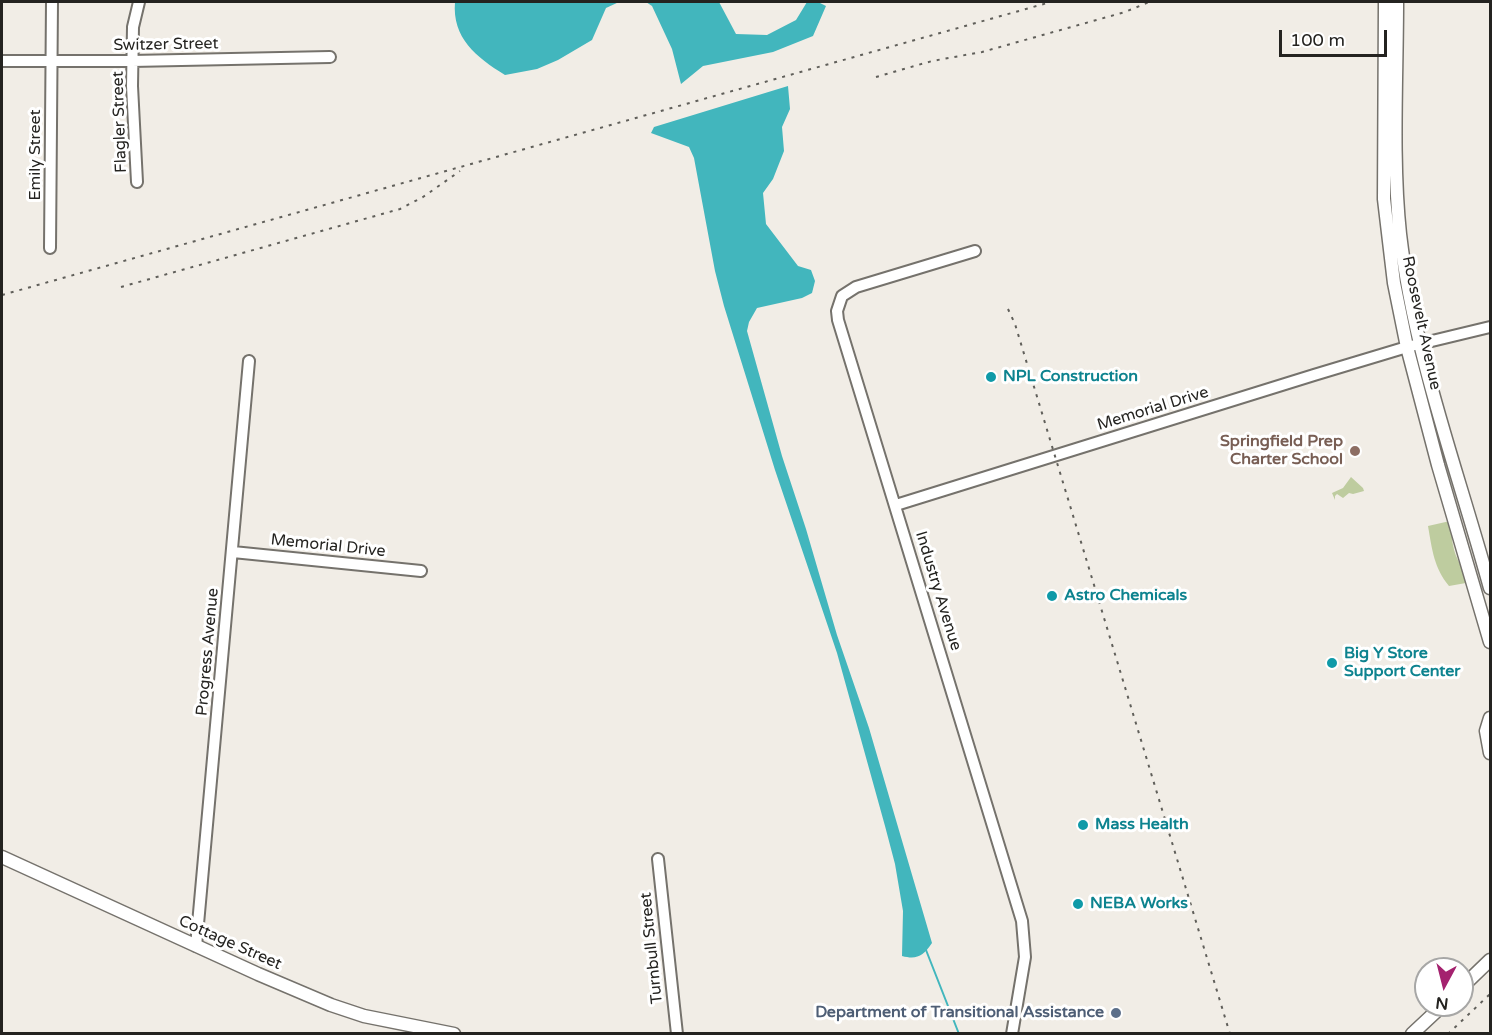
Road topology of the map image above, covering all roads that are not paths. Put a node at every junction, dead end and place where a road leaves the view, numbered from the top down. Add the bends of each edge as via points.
1 (52, 2) edge
2 (139, 2) edge
3 (1385, 2) edge
4 (1397, 2) edge
5 (330, 57) dead end
6 (51, 61) junction
7 (132, 61) junction
8 (2, 62) edge
9 (137, 182) dead end
10 (50, 248) dead end
11 (975, 251) dead end
12 (1491, 327) edge
13 (1420, 345) junction
14 (1407, 347) junction
15 (249, 361) dead end
16 (896, 505) junction
17 (1468, 510) junction
18 (1454, 514) junction
19 (233, 552) junction
20 (421, 571) dead end
21 (1473, 584) junction
22 (1489, 584) edge
23 (1491, 642) edge
24 (1491, 718) edge
25 (1491, 753) edge
26 (2, 857) edge
27 (657, 858) dead end
28 (196, 946) junction
29 (1491, 960) edge
30 (1474, 976) edge
31 (1430, 1017) edge
32 (454, 1034) edge
33 (677, 1034) edge
34 (1012, 1034) edge
35 (1412, 1034) edge

1 - 6 street, Emily Street
2 - 7 street, Flagler Street
3 - 14 main road, Roosevelt Avenue via 1384,199
4 - 13 main road, Roosevelt Avenue via 1397,198
5 - 7 street, Switzer Street
6 - 7 street, Switzer Street
6 - 8 street, Switzer Street
6 - 10 street, Emily Street
7 - 9 street, Flagler Street
11 - 16 street, Industry Avenue via 856,287 846,292 839,303 838,320
12 - 13 street, Memorial Drive
13 - 14 street, Memorial Drive
13 - 17 main road, Roosevelt Avenue
14 - 16 street, Memorial Drive
14 - 18 main road, Roosevelt Avenue
15 - 19 street, Progress Avenue
16 - 34 street, Industry Avenue via 1022,921 1025,957
17 - 18 main road
17 - 22 main road, Roosevelt Avenue
18 - 21 main road, Roosevelt Avenue
19 - 20 street, Memorial Drive
19 - 28 street, Progress Avenue
21 - 22 main road
21 - 23 main road, Roosevelt Avenue
24 - 25 main road via 1486,730
26 - 28 main road, Cottage Street
27 - 33 street, Turnbull Street
28 - 32 main road, Cottage Street via 331,1005 364,1016
29 - 30 main road
31 - 35 main road

